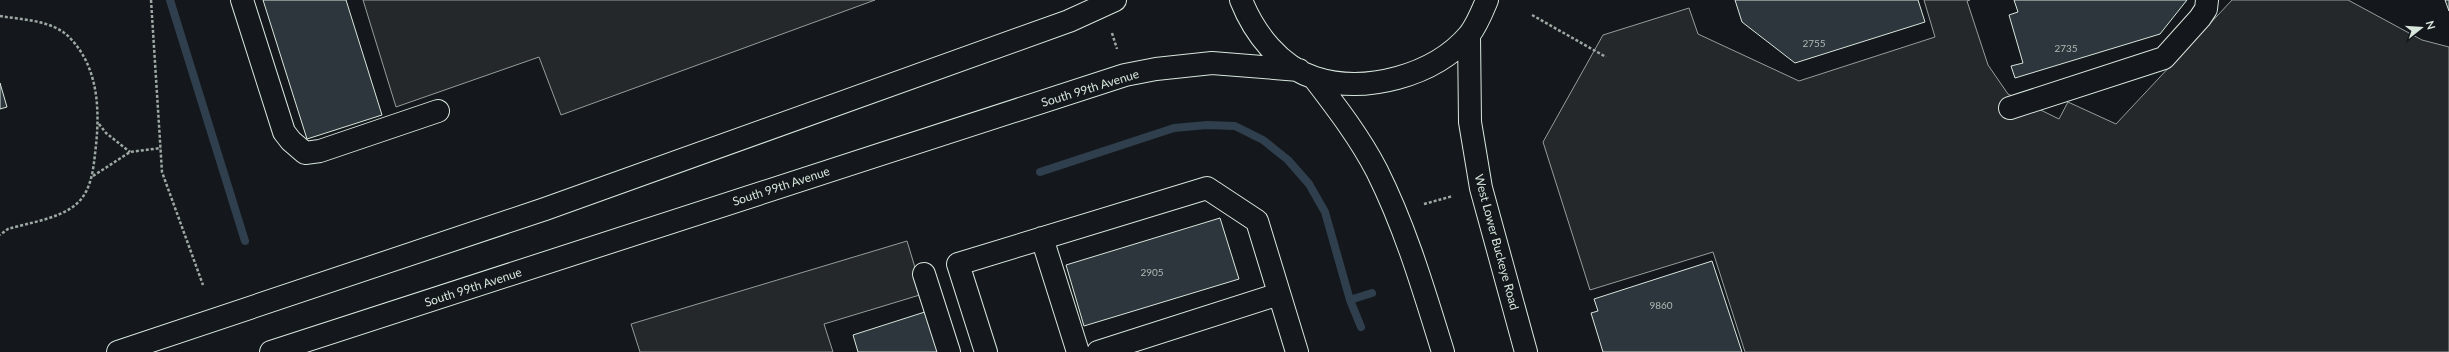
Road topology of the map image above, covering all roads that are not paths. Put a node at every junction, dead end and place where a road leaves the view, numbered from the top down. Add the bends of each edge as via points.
1 (242, 0) edge
2 (1115, 0) edge
3 (1241, 0) edge
4 (1486, 0) edge
5 (1500, 0) edge
6 (2207, 0) edge
7 (1473, 28) junction
8 (1307, 74) junction
9 (2010, 108) dead end
10 (438, 111) dead end
11 (1042, 238) junction
12 (924, 274) dead end
13 (1279, 294) junction
14 (118, 352) edge
15 (271, 352) edge
16 (949, 352) edge
17 (986, 352) edge
18 (1078, 352) edge
19 (1098, 352) edge
20 (1297, 352) edge
21 (1443, 352) edge
22 (1526, 352) edge

1 - 10 main road via 284,132 305,152 320,151
2 - 14 main road via 1069,22 773,129 545,209
3 - 8 main road via 1261,37 1278,55
4 - 7 main road
5 - 7 main road
6 - 9 main road via 2206,9 2200,18 2164,58
7 - 8 main road, South 99th Avenue via 1449,54 1425,68 1400,77 1343,83
7 - 22 main road, West Lower Buckeye Road via 1470,122 1481,188
8 - 15 main road, South 99th Avenue via 1212,64 1156,69 1125,75
8 - 21 main road via 1355,132 1377,171 1423,285
11 - 13 main road via 1208,188 1257,221
11 - 17 main road via 958,264
11 - 18 main road
12 - 16 main road
13 - 19 main road
13 - 20 main road

